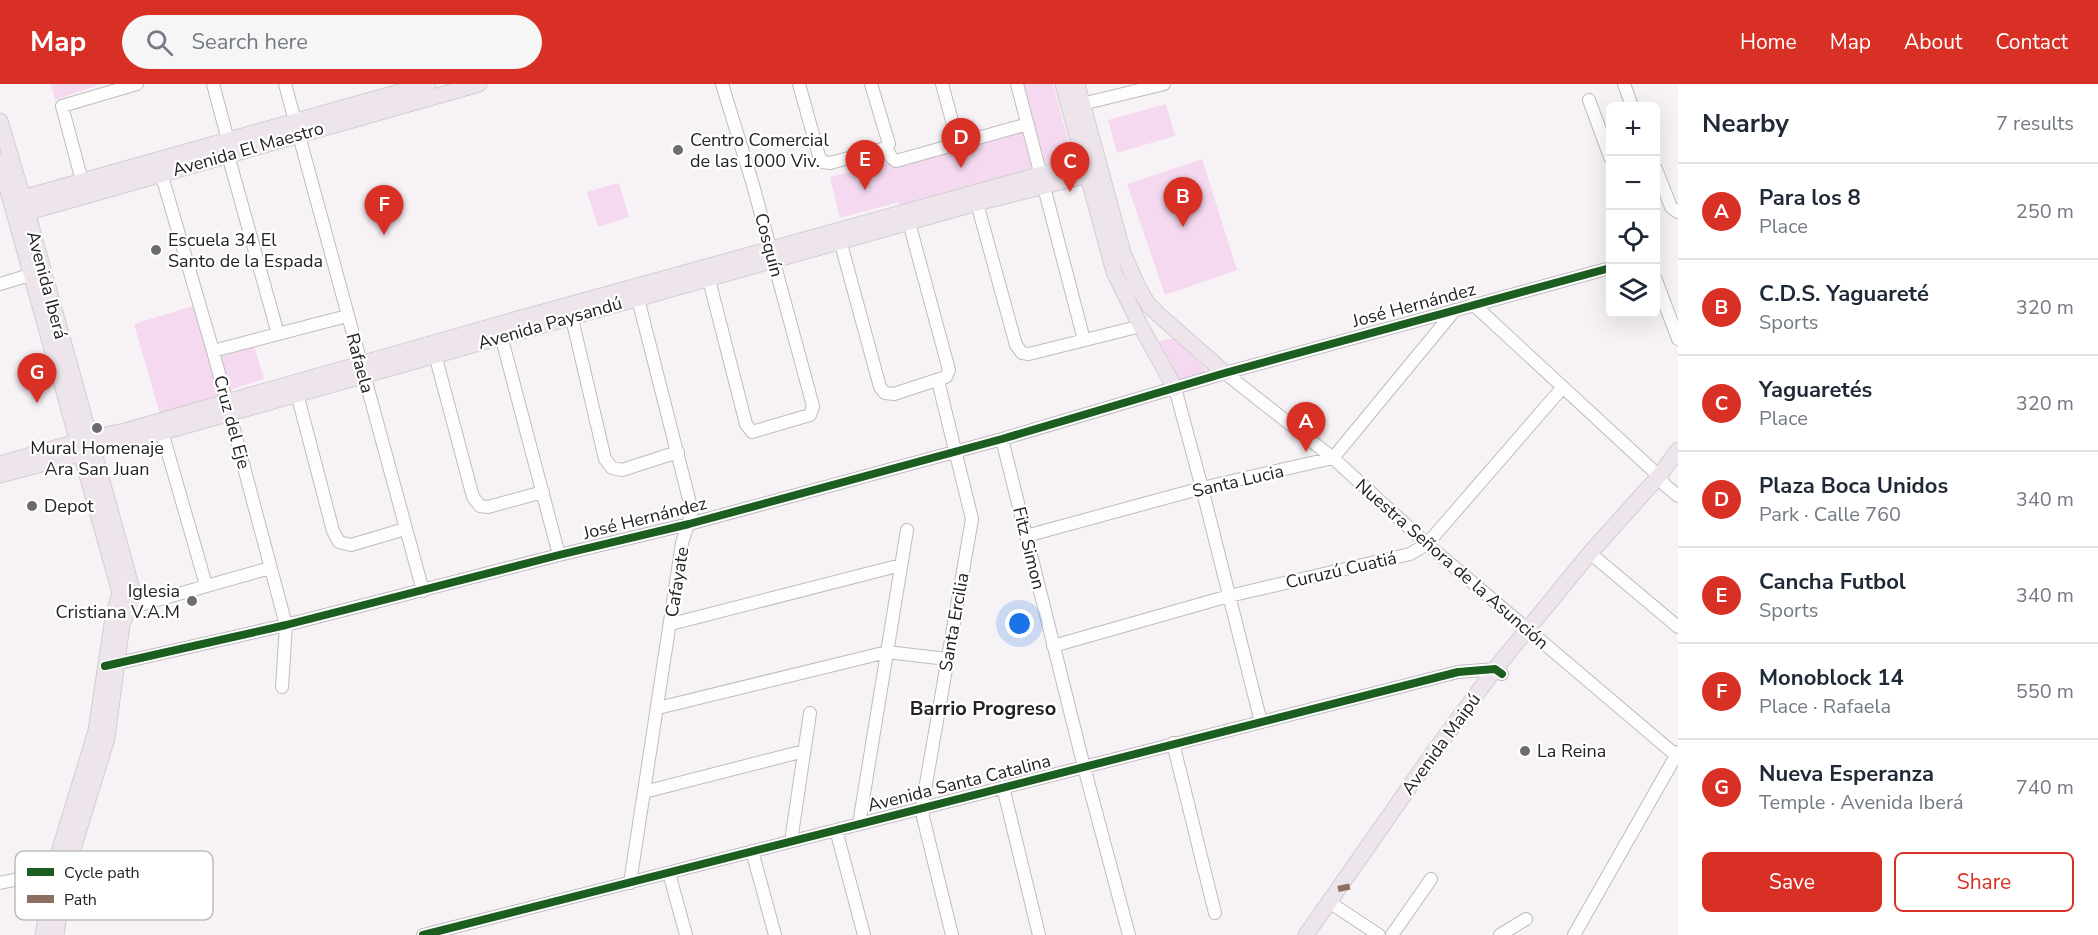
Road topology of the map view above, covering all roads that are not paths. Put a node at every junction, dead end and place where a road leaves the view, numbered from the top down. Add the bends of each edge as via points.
1 (137, 84) edge
2 (213, 84) edge
3 (285, 84) edge
4 (428, 84) edge
5 (479, 84) edge
6 (722, 84) edge
7 (799, 84) edge
8 (871, 84) edge
9 (942, 84) edge
10 (1017, 84) edge
11 (1063, 84) edge
12 (1077, 84) edge
13 (1164, 84) edge
14 (1624, 84) edge
15 (1589, 100) dead end
16 (1631, 102) edge
17 (1082, 104) junction
18 (0, 121) edge
19 (1028, 124) junction
20 (297, 128) junction
21 (958, 143) junction
22 (887, 146) junction
23 (228, 147) junction
24 (1611, 156) edge
25 (0, 162) edge
26 (159, 167) junction
27 (1092, 167) junction
28 (1043, 179) junction
29 (1660, 179) edge
30 (82, 181) junction
31 (976, 198) junction
32 (20, 207) junction
33 (1678, 212) edge
34 (907, 217) junction
35 (839, 236) junction
36 (771, 255) junction
37 (1606, 269) edge
38 (707, 273) junction
39 (33, 274) junction
40 (0, 284) edge
41 (1660, 291) edge
42 (636, 293) junction
43 (1473, 304) junction
44 (1455, 310) junction
45 (570, 311) junction
46 (347, 316) junction
47 (1141, 326) junction
48 (1172, 327) junction
49 (500, 330) junction
50 (278, 334) junction
51 (1678, 339) edge
52 (1084, 340) junction
53 (1150, 342) junction
54 (433, 350) junction
55 (213, 351) junction
56 (361, 370) junction
57 (1225, 373) junction
58 (942, 379) junction
59 (1563, 387) junction
60 (295, 388) junction
61 (1175, 388) junction
62 (228, 407) junction
63 (161, 426) junction
64 (1002, 439) junction
65 (86, 445) junction
66 (1678, 450) edge
67 (678, 452) junction
68 (955, 452) junction
69 (1333, 458) junction
70 (0, 464) edge
71 (1678, 466) edge
72 (0, 475) edge
73 (1662, 480) junction
74 (1202, 488) junction
75 (543, 492) junction
76 (1678, 496) edge
77 (689, 524) junction
78 (405, 529) junction
79 (907, 530) dead end
80 (1026, 536) junction
81 (1427, 544) junction
82 (559, 555) junction
83 (1594, 556) junction
84 (901, 564) junction
85 (270, 568) junction
86 (206, 585) junction
87 (423, 591) junction
88 (1229, 596) junction
89 (129, 608) junction
90 (671, 624) junction
91 (286, 625) junction
92 (1678, 627) edge
93 (1531, 633) junction
94 (1053, 646) junction
95 (887, 652) junction
96 (947, 659) junction
97 (112, 665) junction
98 (1499, 672) junction
99 (282, 687) dead end
100 (658, 708) junction
101 (810, 713) dead end
102 (1261, 722) junction
103 (1173, 743) junction
104 (804, 751) junction
105 (1677, 755) edge
106 (1084, 767) junction
107 (1003, 787) junction
108 (644, 792) junction
109 (922, 807) junction
110 (859, 824) junction
111 (836, 830) junction
112 (791, 841) junction
113 (59, 851) edge
114 (72, 851) edge
115 (752, 851) junction
116 (669, 873) junction
117 (1431, 879) dead end
118 (15, 880) edge
119 (0, 883) edge
120 (630, 883) junction
121 (1334, 904) junction
122 (1215, 913) dead end
123 (1526, 919) dead end
124 (45, 920) edge
125 (58, 920) edge
126 (43, 935) edge
127 (56, 935) edge
128 (423, 935) edge
129 (686, 935) edge
130 (775, 935) edge
131 (864, 935) edge
132 (952, 935) edge
133 (1039, 935) edge
134 (1129, 935) edge
135 (1306, 935) edge
136 (1319, 935) edge
137 (1378, 935) edge
138 (1392, 935) edge
139 (1500, 935) edge
140 (1574, 935) edge

1 - 30 street via 62,106
2 - 23 street
3 - 20 street, Rafaela
4 - 20 main road, Avenida El Maestro
5 - 20 main road, Avenida El Maestro
6 - 36 street, Cosquín
7 - 22 street via 822,162
8 - 22 street
9 - 21 street
10 - 19 street
11 - 27 main road
12 - 17 main road
13 - 17 street
14 - 16 street
15 - 24 street
17 - 27 main road
18 - 32 main road, Avenida Iberá
19 - 21 street
19 - 28 street
20 - 23 main road, Avenida El Maestro
20 - 46 street, Rafaela
21 - 22 street via 896,160 891,158
23 - 26 main road, Avenida El Maestro
23 - 50 street
25 - 32 main road, Avenida Iberá
26 - 30 main road, Avenida El Maestro
26 - 32 main road, Avenida El Maestro
26 - 55 street, Cruz del Eje
27 - 28 main road, Avenida Paysandú
27 - 47 main road via 1114,272
27 - 48 main road via 1128,265 1148,304
28 - 31 main road, Avenida Paysandú
28 - 52 street
29 - 33 street via 1671,207
30 - 32 main road, Avenida El Maestro
31 - 34 main road, Avenida Paysandú
31 - 52 street via 1016,345 1022,353
32 - 39 main road, Avenida Iberá
32 - 65 main road, Avenida Iberá
34 - 35 main road, Avenida Paysandú
34 - 58 street, Santa Ercilia via 949,370
35 - 36 main road, Avenida Paysandú
35 - 58 street via 880,387 885,393 894,394
36 - 38 main road, Avenida Paysandú
36 - 38 street, Cosquín via 813,406 810,415 752,432 746,424
37 - 43 street, José Hernández
38 - 42 main road, Avenida Paysandú
39 - 40 street
39 - 65 main road, Avenida Iberá
41 - 51 street
42 - 45 main road, Avenida Paysandú
42 - 67 street, Cafayate
43 - 44 street, José Hernández
43 - 59 street
44 - 57 street, José Hernández
44 - 69 street
45 - 49 main road, Avenida Paysandú
45 - 67 street via 605,459 612,468 622,470
46 - 50 street
46 - 56 street, Rafaela
47 - 52 street
47 - 53 main road
48 - 53 main road
48 - 57 main road
49 - 54 main road, Avenida Paysandú
49 - 75 street
50 - 55 street
53 - 61 main road
54 - 56 main road, Avenida Paysandú
54 - 75 street via 473,497 480,506 488,507
55 - 62 street, Cruz del Eje
56 - 60 main road, Avenida Paysandú
56 - 78 street, Rafaela
57 - 61 street, José Hernández
57 - 69 street, Nuestra Señora de la Asunción
58 - 68 street, Santa Ercilia
59 - 73 street
59 - 81 street, Curuzú Cuatiá
60 - 62 main road, Avenida Paysandú
60 - 78 street via 339,542 351,545
61 - 64 street, José Hernández
61 - 74 street
62 - 63 main road, Avenida Paysandú
62 - 85 street, Cruz del Eje
63 - 65 main road, Avenida Paysandú
63 - 86 street
64 - 68 street, José Hernández
64 - 80 street, Fitz Simon
65 - 70 main road, Avenida Paysandú
65 - 72 main road, Avenida Paysandú
65 - 89 main road via 134,596
65 - 97 main road via 120,593 113,618
66 - 73 main road, Avenida Maipú
67 - 77 street, Cafayate via 692,511
68 - 77 street, José Hernández
68 - 96 street, Santa Ercilia via 972,519
69 - 74 street, Santa Lucia
69 - 81 street, Nuestra Señora de la Asunción
71 - 73 main road, Avenida Maipú
73 - 76 street
73 - 83 main road, Avenida Maipú
74 - 80 street, Santa Lucia
74 - 88 street
75 - 82 street
77 - 82 street, José Hernández
77 - 90 street, Cafayate via 682,543
78 - 87 street, Rafaela
79 - 84 street
80 - 94 street, Fitz Simon
81 - 88 street, Curuzú Cuatiá via 1410,554
81 - 93 street, Nuestra Señora de la Asunción
82 - 87 street, José Hernández
83 - 92 street
83 - 93 main road, Avenida Maipú
84 - 90 street
84 - 95 street
85 - 86 street
85 - 91 street, Cruz del Eje
86 - 89 street
87 - 91 street, José Hernández
88 - 94 street, Curuzú Cuatiá
88 - 102 street
89 - 97 main road
90 - 100 street, Cafayate
91 - 97 street, José Hernández
91 - 99 street, Cruz del Eje
93 - 98 main road, Avenida Maipú
93 - 105 street, Nuestra Señora de la Asunción
94 - 106 street, Fitz Simon
95 - 96 street
95 - 100 street
95 - 110 street
96 - 109 street, Santa Ercilia
97 - 113 main road
97 - 114 main road via 107,738
98 - 102 street, Avenida Santa Catalina via 1458,672
98 - 121 main road, Avenida Maipú via 1436,749
100 - 108 street, Cafayate
101 - 104 street
102 - 103 street, Avenida Santa Catalina
103 - 106 street, Avenida Santa Catalina
103 - 122 street
104 - 108 street
104 - 112 street
105 - 140 street
106 - 107 street, Avenida Santa Catalina
106 - 134 street, Fitz Simon
107 - 109 street, Avenida Santa Catalina
107 - 133 street
108 - 120 street, Cafayate
109 - 110 street, Avenida Santa Catalina
109 - 132 street, Santa Ercilia
110 - 111 street, Avenida Santa Catalina
111 - 112 street, Avenida Santa Catalina
111 - 131 street
112 - 115 street, Avenida Santa Catalina
115 - 116 street, Avenida Santa Catalina
115 - 130 street
116 - 120 street, Avenida Santa Catalina
116 - 129 street
117 - 138 street
118 - 119 street
120 - 128 street, Avenida Santa Catalina
121 - 135 main road, Avenida Maipú
121 - 136 main road, Avenida Maipú
121 - 137 street
123 - 139 street
124 - 126 main road
125 - 127 main road

